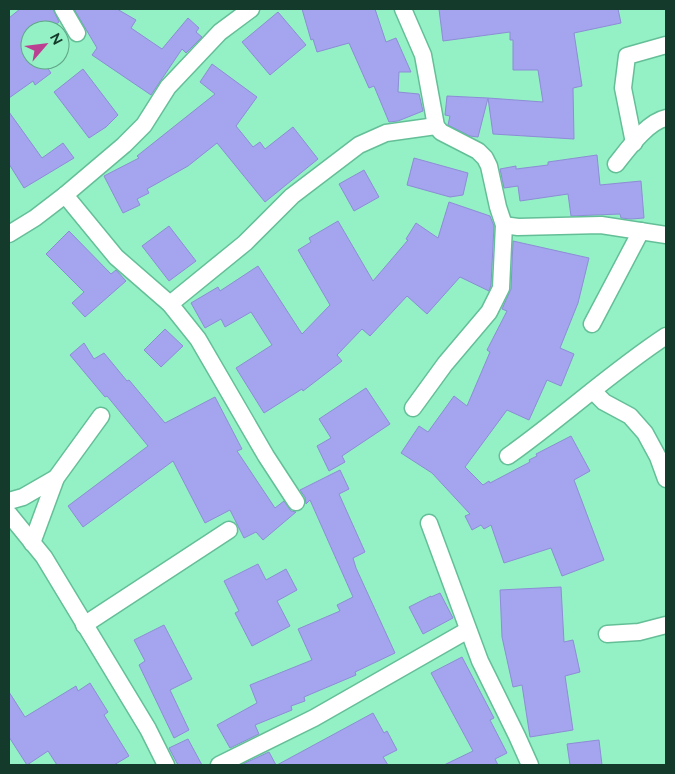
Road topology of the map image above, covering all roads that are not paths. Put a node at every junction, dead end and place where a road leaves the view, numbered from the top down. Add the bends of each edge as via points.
1 (63, 9) edge
2 (250, 9) edge
3 (403, 9) edge
4 (77, 32) dead end
5 (666, 45) edge
6 (666, 118) edge
7 (436, 126) junction
8 (634, 143) junction
9 (616, 164) dead end
10 (65, 195) junction
11 (504, 225) junction
12 (641, 231) junction
13 (9, 234) edge
14 (666, 235) edge
15 (170, 304) junction
16 (592, 324) dead end
17 (666, 336) edge
18 (593, 391) junction
19 (413, 408) dead end
20 (101, 416) dead end
21 (508, 456) dead end
22 (56, 478) junction
23 (666, 479) edge
24 (9, 501) edge
25 (296, 502) dead end
26 (9, 514) edge
27 (429, 523) dead end
28 (229, 530) dead end
29 (32, 543) junction
30 (84, 625) junction
31 (666, 625) edge
32 (468, 630) junction
33 (607, 634) dead end
34 (166, 765) edge
35 (219, 765) edge
36 (530, 765) edge

1 - 4 street
2 - 10 street via 220,32 168,87 138,132
3 - 7 street via 424,55
5 - 8 street via 627,56 623,88
6 - 8 street via 657,120
7 - 11 street via 485,158
7 - 15 street via 386,133 359,145 292,196 245,243
8 - 9 street
10 - 13 street
10 - 15 street via 116,257
11 - 12 street via 601,225
11 - 19 street via 501,288 489,312
12 - 14 street
12 - 16 street
15 - 25 street via 198,339
17 - 18 street
18 - 21 street
18 - 23 street via 604,402 630,416 645,433
20 - 22 street
22 - 24 street via 23,497
22 - 29 street
26 - 29 street
27 - 32 street
28 - 30 street
29 - 30 street via 44,557
30 - 34 street via 148,728
31 - 33 street via 639,632
32 - 35 street via 314,718
32 - 36 street

